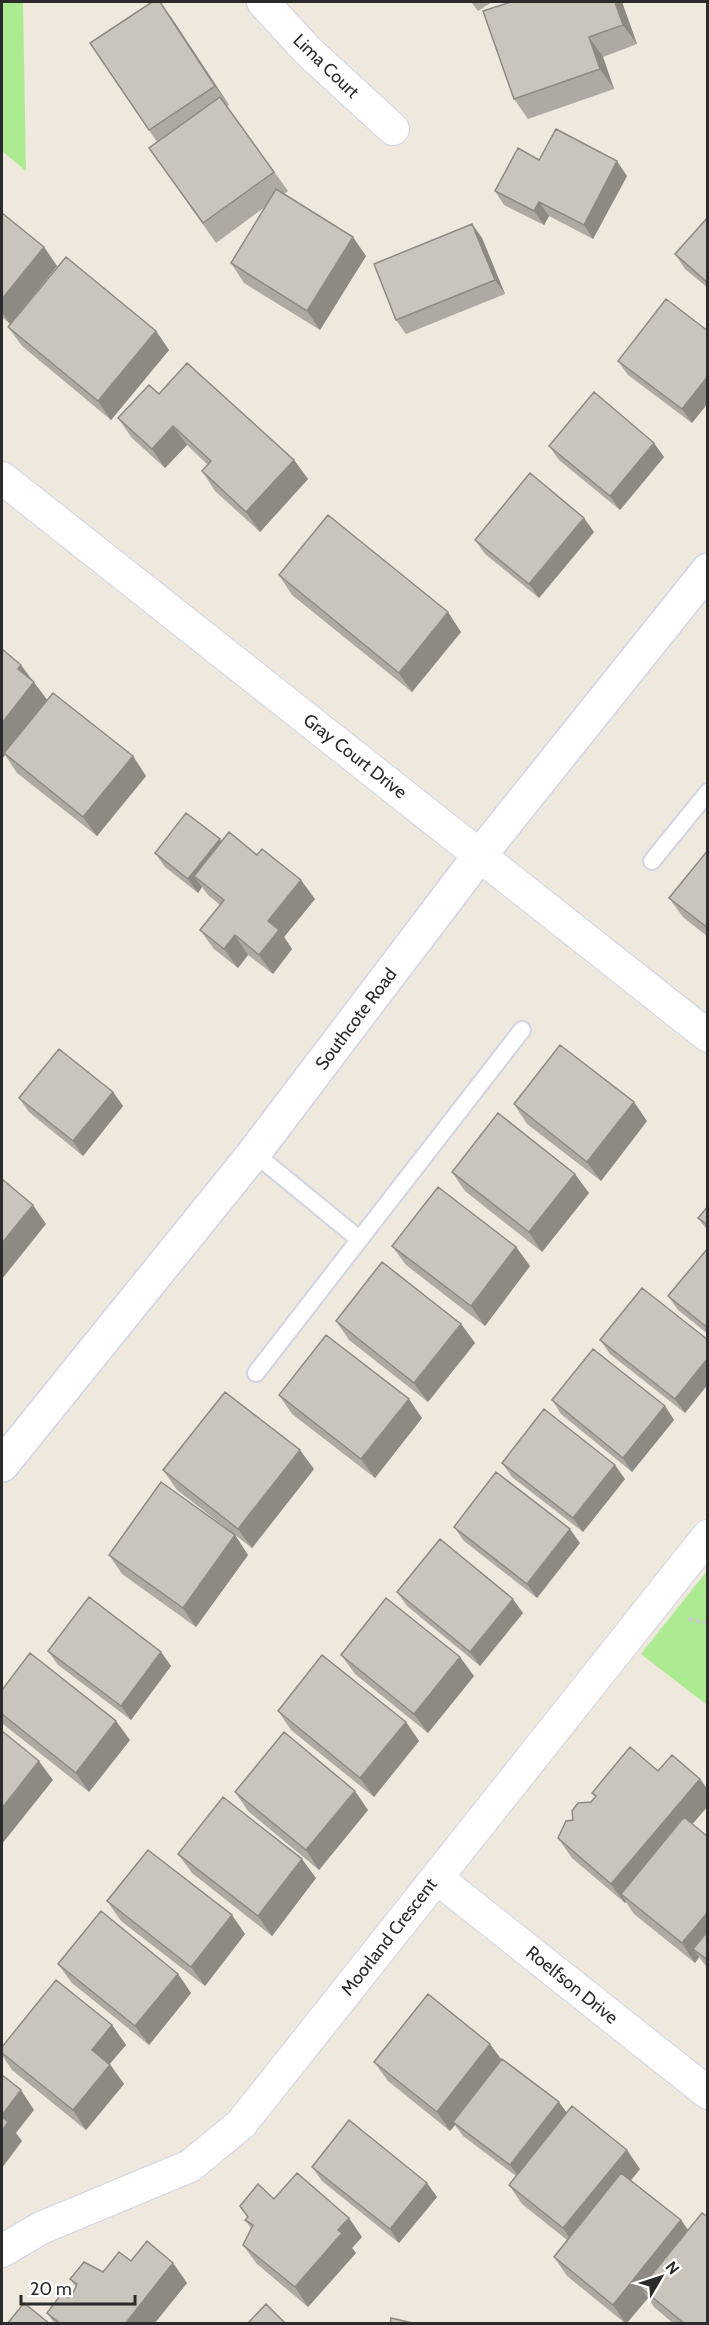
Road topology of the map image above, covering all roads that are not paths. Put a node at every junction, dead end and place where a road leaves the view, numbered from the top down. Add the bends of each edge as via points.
1 (263, 2) edge
2 (393, 129) dead end
3 (2, 478) edge
4 (708, 570) edge
5 (708, 792) edge
6 (480, 855) junction
7 (652, 861) dead end
8 (522, 1030) dead end
9 (708, 1036) edge
10 (254, 1154) junction
11 (359, 1239) junction
12 (255, 1373) dead end
13 (2, 1465) edge
14 (708, 1536) edge
15 (436, 1878) junction
16 (708, 2093) edge
17 (2, 2251) edge

1 - 2 street, Lima Court via 308,51
3 - 6 street, Gray Court Drive
4 - 6 main road, Southcote Road
5 - 7 lane
6 - 9 street, Gray Court Drive
6 - 10 main road, Southcote Road
8 - 11 lane
10 - 11 lane
10 - 13 main road, Southcote Road
11 - 12 lane
14 - 15 street, Moorland Crescent
15 - 16 street, Roelfson Drive
15 - 17 street, Moorland Crescent via 241,2124 216,2148 167,2178 41,2228

